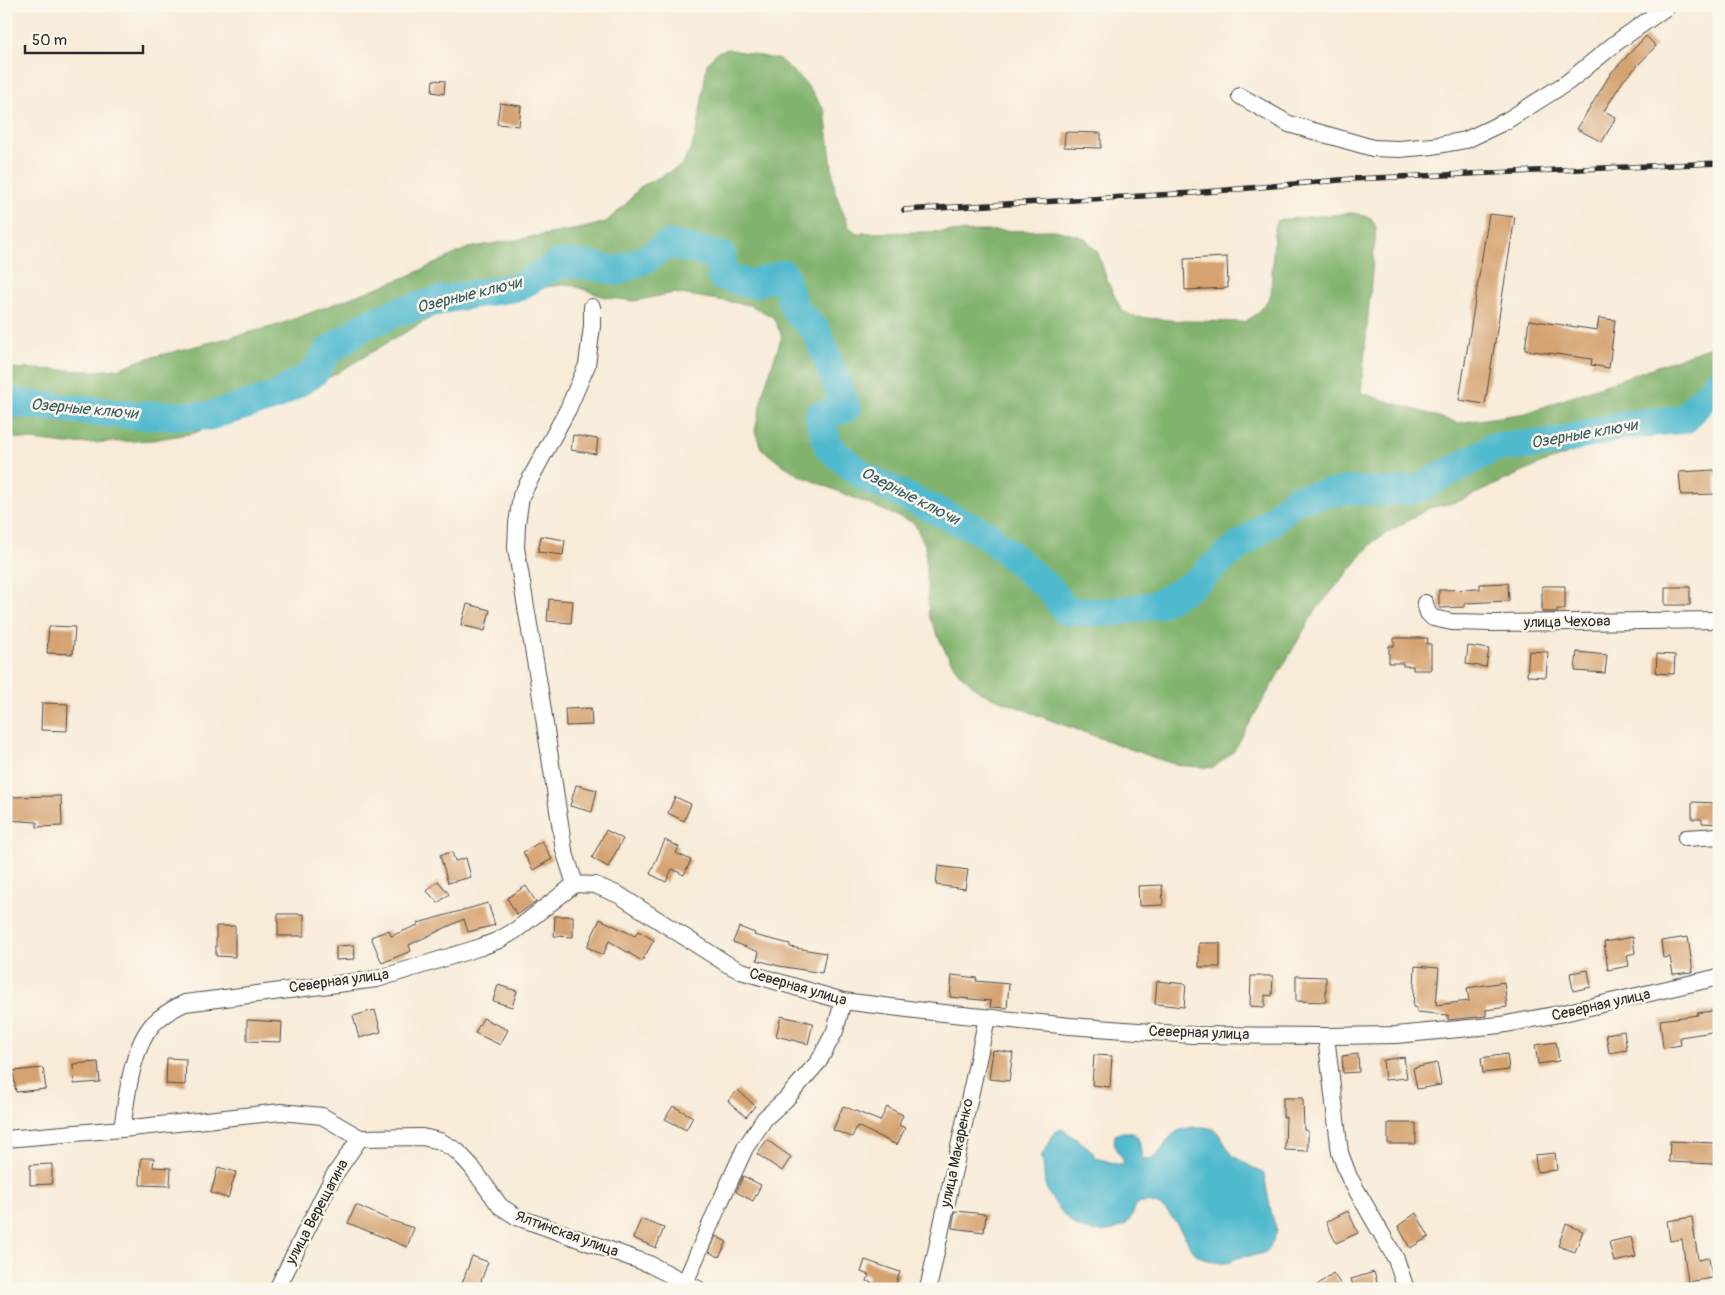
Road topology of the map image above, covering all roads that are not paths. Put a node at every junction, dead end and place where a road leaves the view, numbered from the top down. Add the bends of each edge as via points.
1 (1668, 6) edge
2 (1240, 96) dead end
3 (592, 307) dead end
4 (1425, 603) dead end
5 (1719, 620) edge
6 (1719, 836) edge
7 (1686, 838) dead end
8 (575, 884) junction
9 (1719, 978) edge
10 (843, 1001) junction
11 (987, 1018) junction
12 (1326, 1036) junction
13 (122, 1129) junction
14 (360, 1138) junction
15 (6, 1139) edge
16 (692, 1286) edge
17 (277, 1289) edge
18 (928, 1289) edge
19 (1406, 1289) edge

1 - 2 street via 1560,87 1506,121 1466,140 1399,149 1373,148 1289,124
3 - 8 street via 587,365 568,410 521,496 516,548 564,850
4 - 5 street, улица Чехова via 1433,618 1452,622
6 - 7 street
8 - 10 street, Северная улица via 595,885 619,895 741,971
8 - 13 street, Северная улица via 498,940 377,979 186,1003 174,1008 154,1022 141,1043
9 - 12 street, Северная улица via 1501,1025 1396,1035
10 - 11 street, Северная улица
10 - 16 street, Ялтинская улица via 835,1032 819,1061 765,1118 745,1148 716,1208
11 - 12 street, Северная улица via 1192,1035
11 - 18 street, улица Макаренко
12 - 19 street via 1344,1166 1396,1258
13 - 14 street via 280,1112 322,1116
13 - 15 street
14 - 16 street, Ялтинская улица via 405,1136 440,1142 457,1152 500,1206 516,1217 649,1264
14 - 17 street, улица Верещагина via 333,1177

